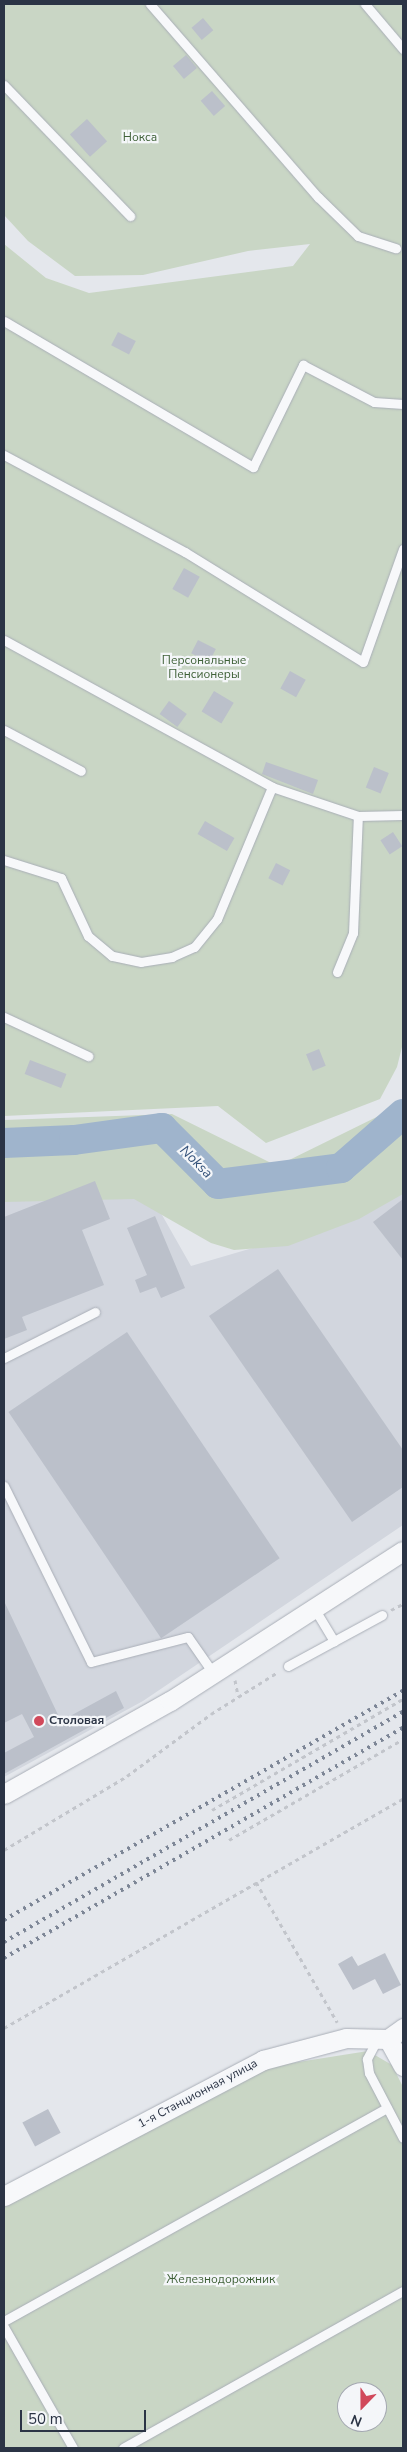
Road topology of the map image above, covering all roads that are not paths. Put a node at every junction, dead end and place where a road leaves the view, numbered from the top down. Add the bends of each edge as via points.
1 (150, 4) edge
2 (364, 4) edge
3 (403, 49) edge
4 (4, 85) edge
5 (130, 216) dead end
6 (396, 248) dead end
7 (4, 320) edge
8 (403, 404) edge
9 (4, 456) edge
10 (403, 549) edge
11 (4, 640) edge
12 (4, 730) edge
13 (81, 771) dead end
14 (272, 787) junction
15 (403, 815) edge
16 (358, 816) junction
17 (4, 860) edge
18 (337, 972) dead end
19 (4, 1017) edge
20 (88, 1056) dead end
21 (96, 1312) dead end
22 (4, 1358) edge
23 (4, 1486) edge
24 (403, 1551) edge
25 (314, 1608) junction
26 (382, 1615) dead end
27 (334, 1641) junction
28 (288, 1666) road end
29 (213, 1673) junction
30 (4, 1794) edge
31 (390, 2035) edge
32 (403, 2066) edge
33 (386, 2108) junction
34 (403, 2138) edge
35 (4, 2196) edge
36 (403, 2291) edge
37 (4, 2321) edge
38 (4, 2327) edge
39 (73, 2448) edge
40 (123, 2448) edge

1 - 6 lane via 318,197 358,236
2 - 3 lane
4 - 5 lane
7 - 8 lane via 253,467 303,365 374,402
9 - 10 lane via 185,552 363,662
11 - 14 lane
12 - 13 lane
14 - 16 lane
14 - 17 lane via 217,919 194,947 172,957 141,962 112,956 88,936 61,878
15 - 16 lane
16 - 18 lane via 353,933
19 - 20 lane
21 - 22 lane
23 - 29 lane via 91,1662 188,1637
24 - 25 street
25 - 27 lane
25 - 29 street
26 - 27 lane
27 - 28 lane
29 - 30 street
31 - 32 street
31 - 33 lane via 367,2059
31 - 35 street, 1-я Станционная улица via 346,2038 262,2060
33 - 34 lane
33 - 37 lane
36 - 40 lane
38 - 39 lane

